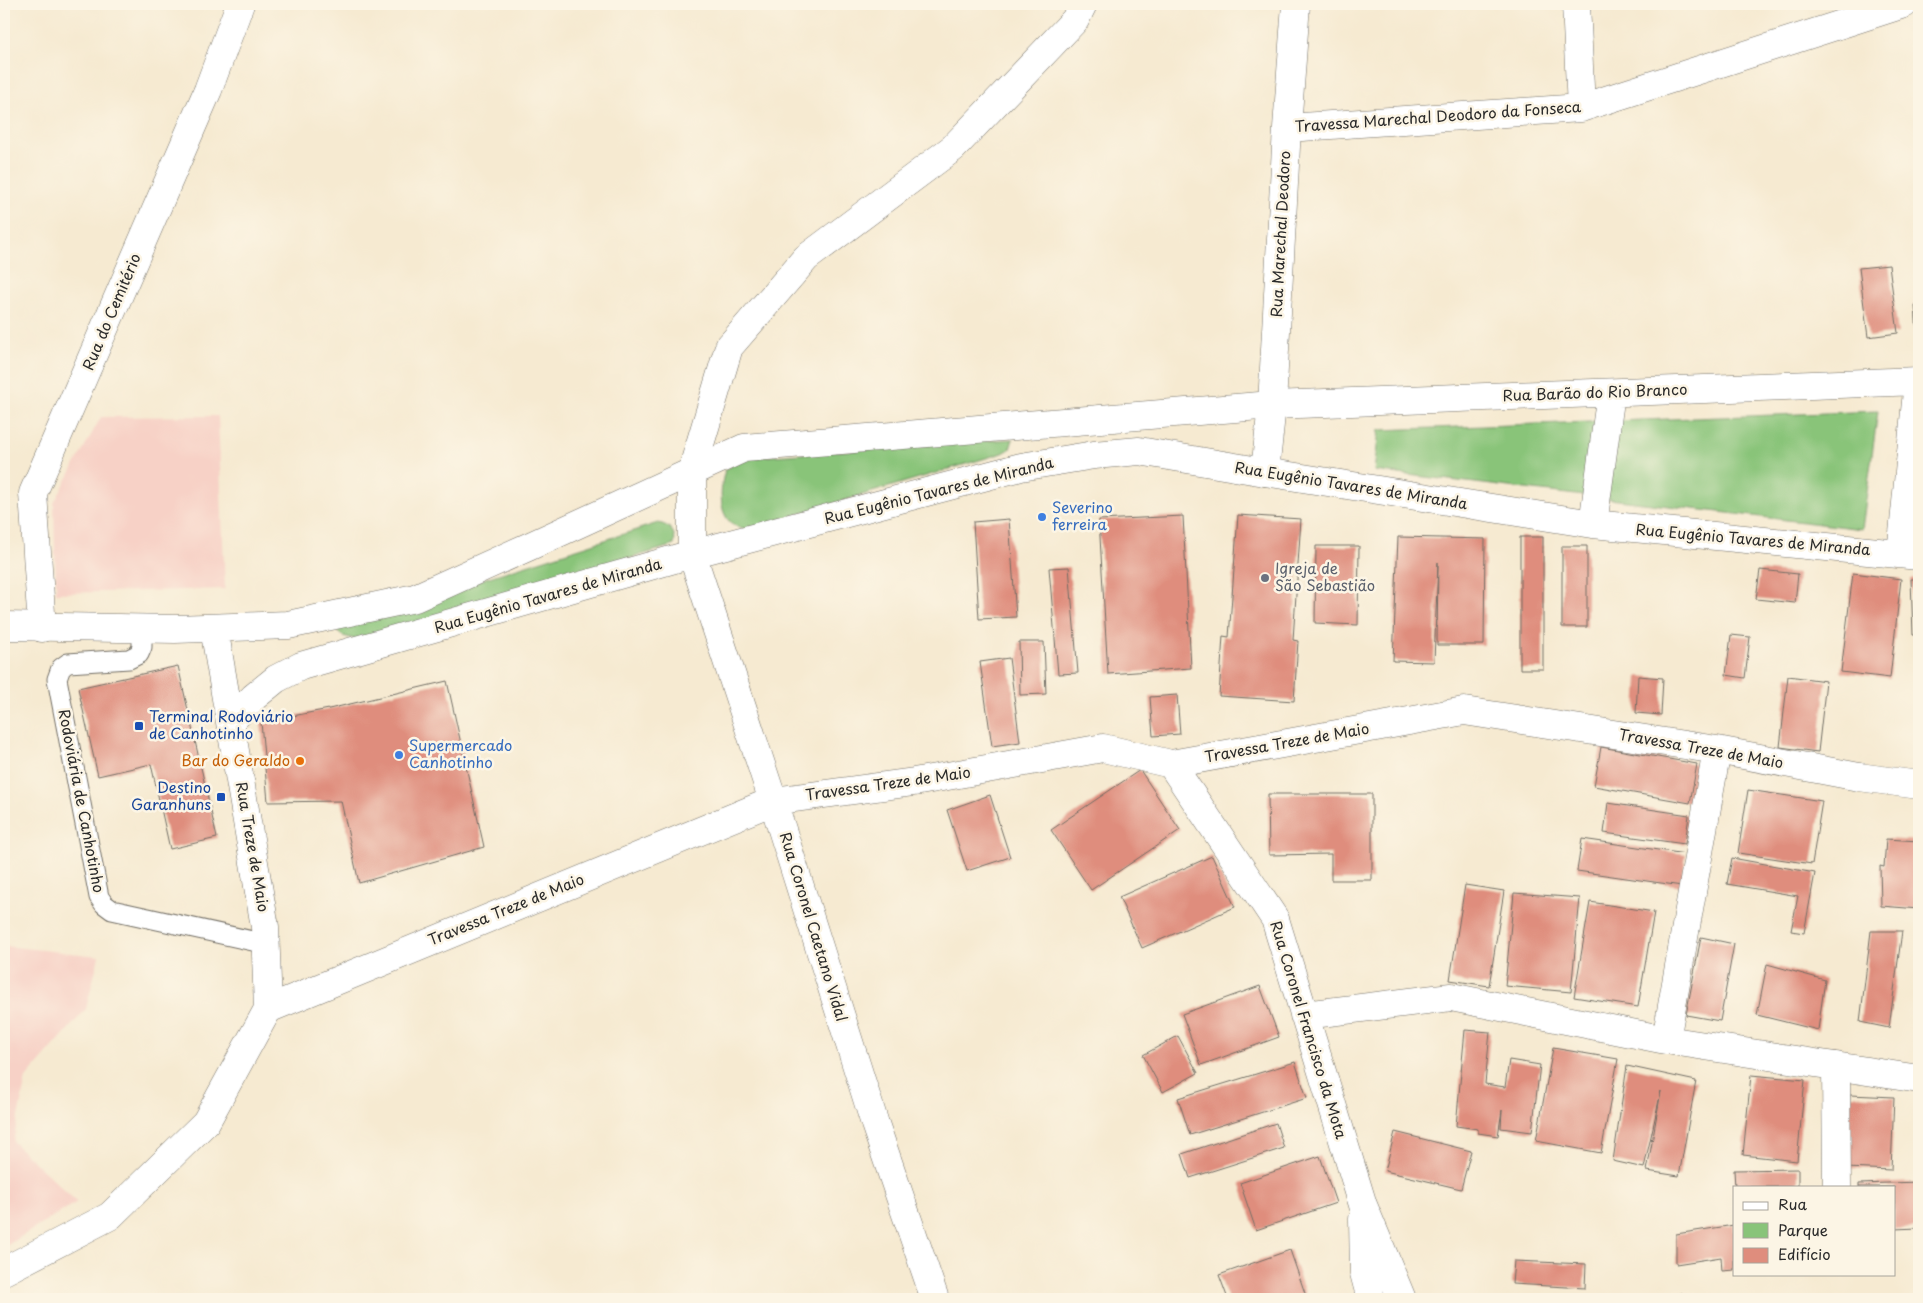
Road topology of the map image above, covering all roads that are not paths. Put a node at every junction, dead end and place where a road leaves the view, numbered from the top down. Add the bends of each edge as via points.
1 (240, 4) edge
2 (1083, 4) edge
3 (1296, 4) edge
4 (1576, 4) edge
5 (1904, 4) edge
6 (1581, 108) junction
7 (1287, 128) junction
8 (1918, 381) edge
9 (1611, 393) junction
10 (1272, 405) junction
11 (1092, 420) junction
12 (1094, 455) junction
13 (692, 472) junction
14 (1265, 472) junction
15 (1593, 524) junction
16 (692, 554) junction
17 (1910, 555) edge
18 (4, 626) edge
19 (42, 628) junction
20 (214, 628) junction
21 (142, 629) junction
22 (230, 722) junction
23 (1717, 750) junction
24 (1171, 764) junction
25 (1919, 785) edge
26 (773, 801) junction
27 (266, 944) junction
28 (268, 1009) junction
29 (1304, 1014) junction
30 (1666, 1040) junction
31 (1836, 1066) junction
32 (1919, 1079) edge
33 (1837, 1186) edge
34 (1363, 1205) junction
35 (4, 1271) edge
36 (935, 1299) edge
37 (1371, 1299) edge
38 (1402, 1299) edge

1 - 19 street, Rua do Cemitério via 208,90 33,493
2 - 13 street, Rua Coronel Caetano Vidal via 1075,20 953,148 806,258 729,347
3 - 7 street, Rua Marechal Deodoro
4 - 6 street
5 - 6 street, Travessa Marechal Deodoro da Fonseca
6 - 7 street, Travessa Marechal Deodoro da Fonseca
7 - 10 street, Rua Marechal Deodoro
8 - 9 street, Rua Barão do Rio Branco
8 - 17 street
9 - 10 street, Rua Barão do Rio Branco
9 - 15 street
10 - 11 street
10 - 14 street, Rua Marechal Deodoro
11 - 12 street
11 - 13 street via 744,448
12 - 14 street, Rua Eugênio Tavares de Miranda via 1139,451
12 - 16 street, Rua Eugênio Tavares de Miranda via 1022,467
13 - 16 street, Rua Coronel Caetano Vidal
13 - 20 street via 415,598 288,625
14 - 15 street, Rua Eugênio Tavares de Miranda
15 - 17 street, Rua Eugênio Tavares de Miranda
16 - 22 street, Rua Eugênio Tavares de Miranda via 301,666 276,679
16 - 26 street, Rua Coronel Caetano Vidal
18 - 19 street
19 - 21 street
20 - 21 street
20 - 22 street, Rua Treze de Maio
21 - 27 lane, Rodoviária de Canhotinho via 139,654 129,659 68,663 61,668 57,679 99,897 112,910
22 - 27 street, Rua Treze de Maio
23 - 24 street, Travessa Treze de Maio via 1464,711
23 - 25 street, Travessa Treze de Maio via 1858,777
23 - 30 street
24 - 26 street, Travessa Treze de Maio via 1104,748 914,782
24 - 29 street, Rua Coronel Francisco da Mota via 1275,919
26 - 28 street, Travessa Treze de Maio
26 - 36 street, Rua Coronel Caetano Vidal via 875,1124
27 - 28 street, Rua Treze de Maio
28 - 35 street via 206,1122 110,1216
29 - 30 street via 1451,997
29 - 34 street, Rua Coronel Francisco da Mota
30 - 31 street
31 - 32 street
31 - 33 street
34 - 37 street, Rua Coronel Francisco da Mota via 1364,1273
34 - 38 street, Rua Coronel Francisco da Mota

